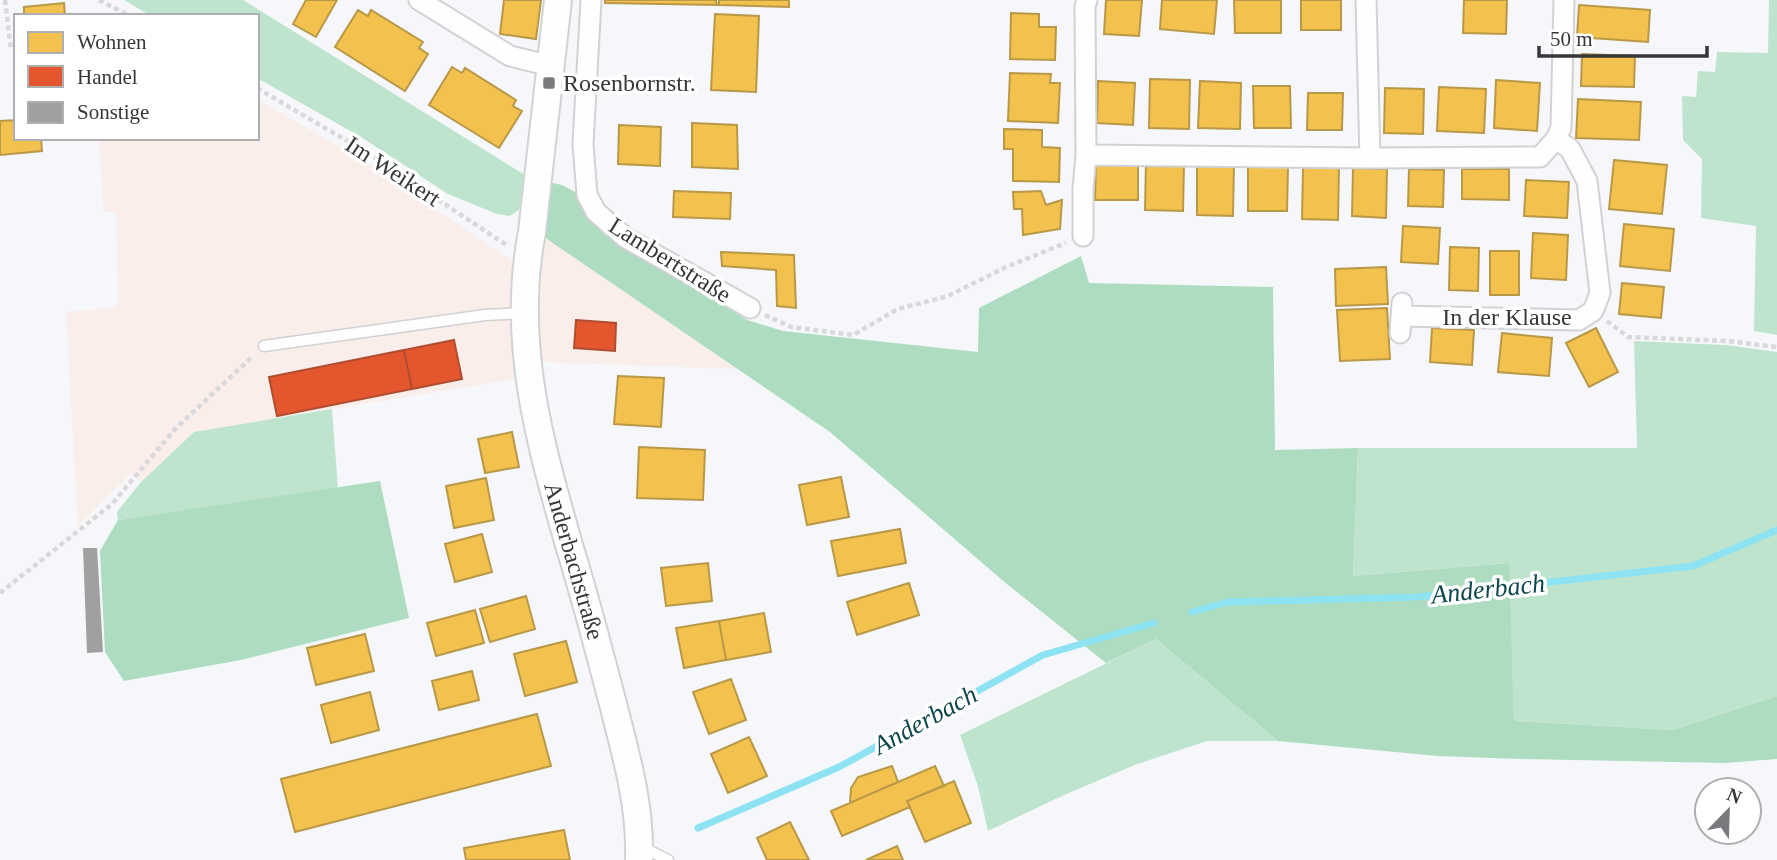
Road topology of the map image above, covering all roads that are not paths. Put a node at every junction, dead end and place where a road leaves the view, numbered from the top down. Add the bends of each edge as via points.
1 (419, 0) edge
2 (558, 0) edge
3 (591, 0) edge
4 (1087, 0) edge
5 (1366, 0) edge
6 (1564, 0) edge
7 (551, 66) junction
8 (1556, 139) junction
9 (1086, 155) junction
10 (1370, 158) junction
11 (1083, 236) road end
12 (750, 308) road end
13 (526, 313) junction
14 (1401, 317) dead end
15 (264, 346) road end
16 (639, 853) edge
17 (668, 860) edge

1 - 7 street via 510,56
2 - 7 main road
3 - 12 street, Lambertstraße via 583,144 587,195 604,220 625,238
4 - 9 street
5 - 10 street
6 - 8 street via 1561,128
7 - 13 main road, Anderbachstraße via 527,259
8 - 10 street via 1540,157
8 - 14 street, In der Klause via 1570,149 1587,181 1600,293 1593,311 1579,320
9 - 10 street
9 - 11 street
13 - 15 lane
13 - 16 main road, Anderbachstraße via 531,398 627,760 637,805
16 - 17 lane

